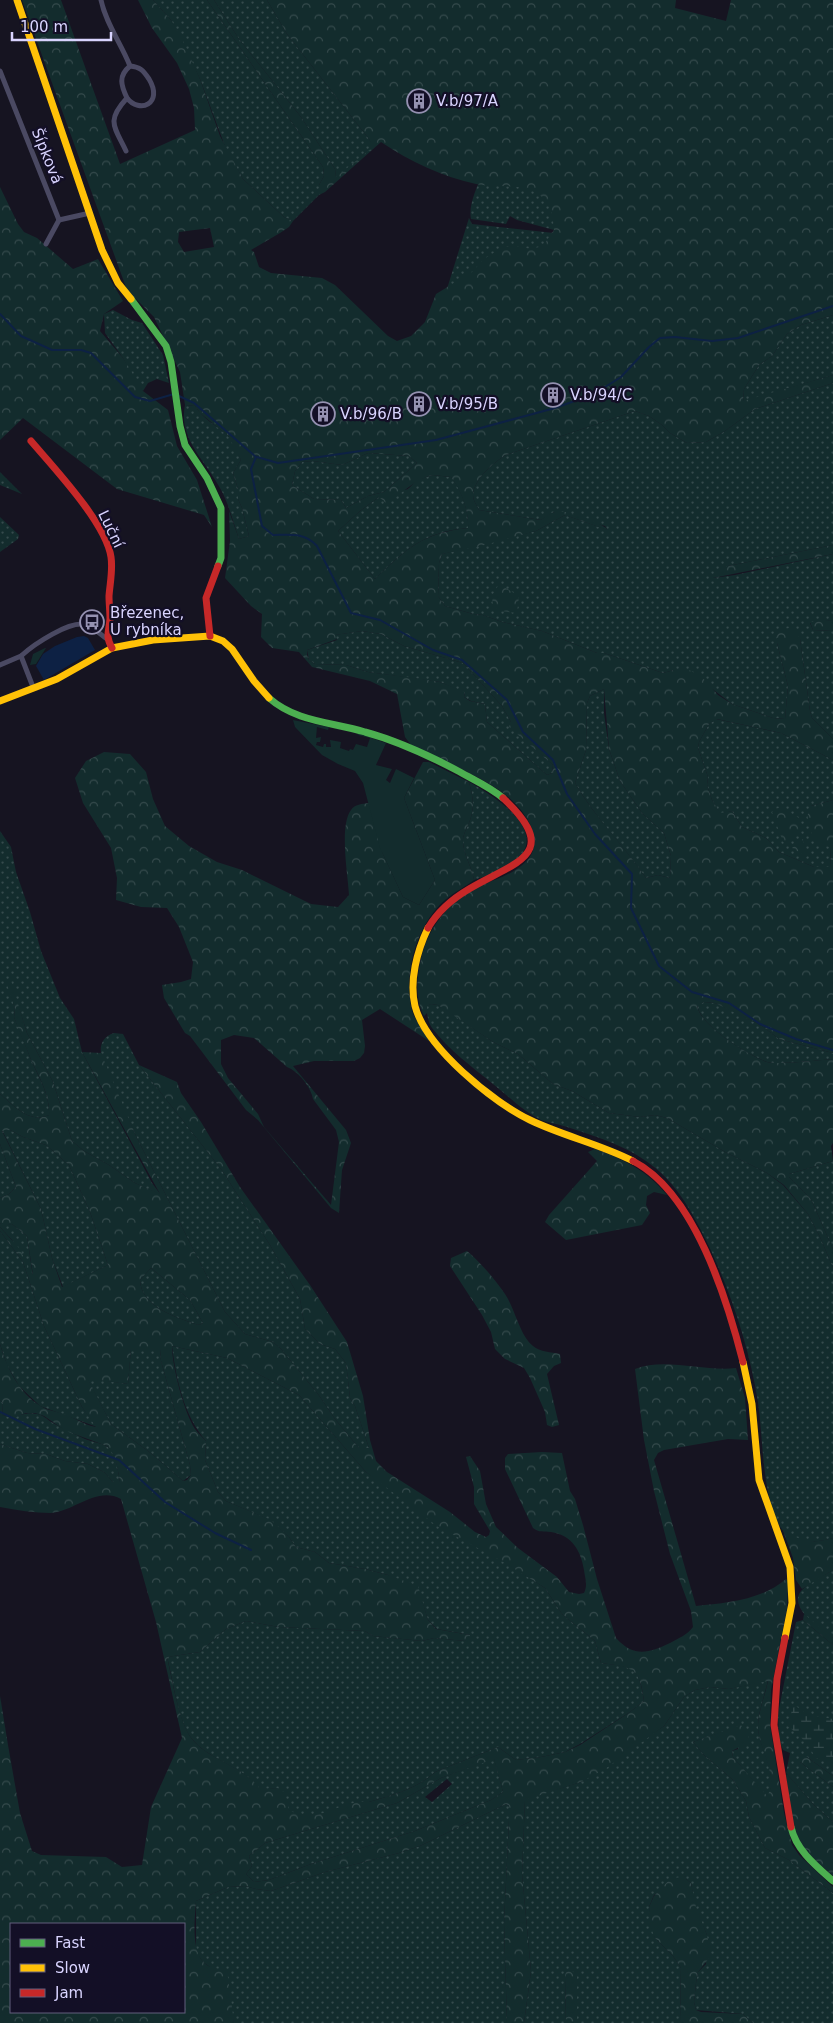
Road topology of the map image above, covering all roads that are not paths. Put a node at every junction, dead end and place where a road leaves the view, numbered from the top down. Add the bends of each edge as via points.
1 (17, 0) edge
2 (101, 0) edge
3 (130, 66) junction
4 (0, 71) edge
5 (126, 98) junction
6 (126, 151) dead end
7 (90, 212) junction
8 (59, 220) junction
9 (46, 244) dead end
10 (31, 441) dead end
11 (210, 636) junction
12 (106, 639) junction
13 (112, 648) junction
14 (21, 656) junction
15 (0, 665) edge
16 (34, 687) junction
17 (0, 701) edge
18 (833, 1882) edge

1 - 7 street
2 - 3 street via 107,20
3 - 5 street via 121,82
3 - 5 street via 145,72 155,94 146,105 133,104
4 - 8 street, Šípková
5 - 6 street via 116,110 113,122
7 - 8 street
7 - 11 street via 112,271 166,346 185,445 207,478 221,508 220,558 206,598
8 - 9 street
10 - 12 street, Luční via 74,491 108,549 111,580
11 - 13 street via 153,640
11 - 18 street via 232,648 261,692 281,708 303,717 392,740 494,791 527,825 531,845 519,863 476,884 448,903 430,926 417,957 413,981 416,1011 428,1032 454,1061 508,1108 530,1121 644,1167 660,1181 686,1215 708,1260 742,1354 750,1393 759,1479 789,1559 791,1608 778,1671 774,1725 791,1830 802,1853
12 - 13 street
12 - 14 street via 89,626 75,625 42,639
13 - 16 street via 57,679
14 - 15 street
14 - 16 street
16 - 17 street

